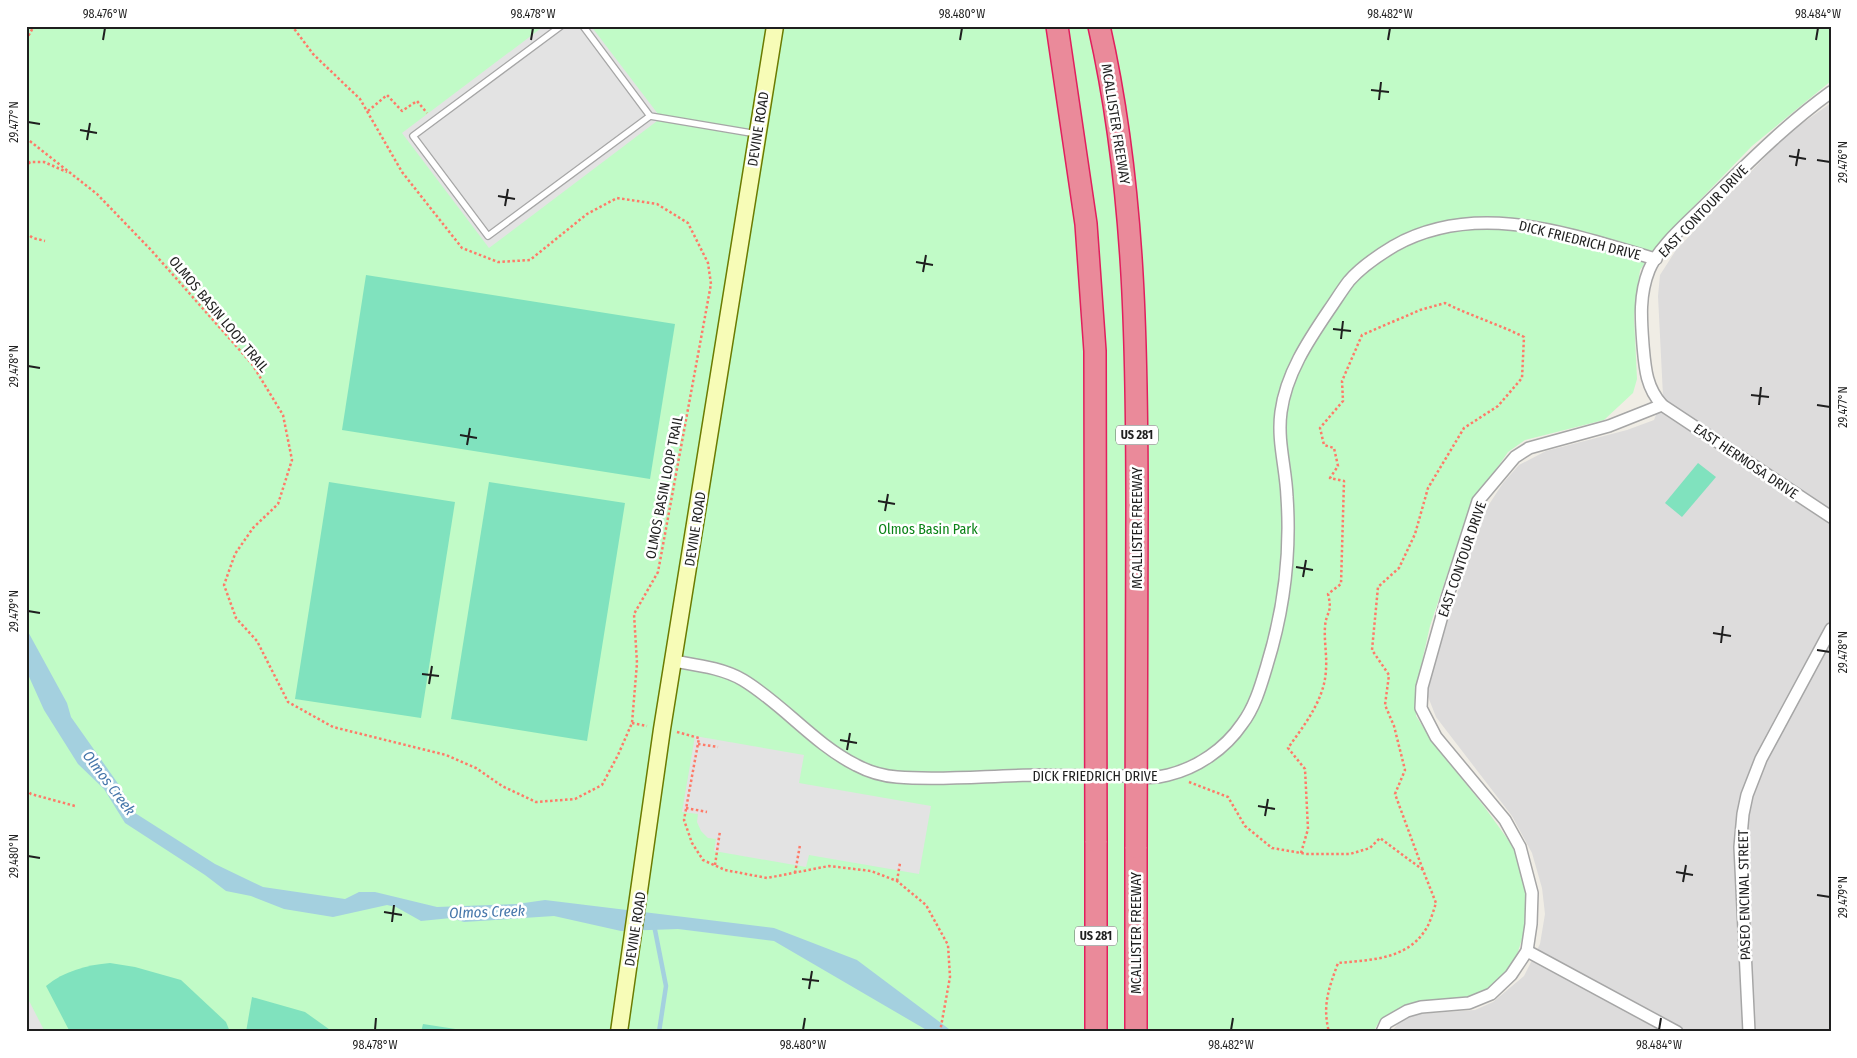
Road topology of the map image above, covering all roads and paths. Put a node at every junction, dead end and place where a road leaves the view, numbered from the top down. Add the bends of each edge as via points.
1 (34, 26) edge
2 (292, 26) edge
3 (561, 26) edge
4 (583, 26) edge
5 (775, 26) edge
6 (1057, 26) edge
7 (1099, 26) edge
8 (26, 40) edge
9 (1831, 92) edge
10 (368, 111) junction
11 (650, 116) junction
12 (433, 121) junction
13 (757, 134) junction
14 (26, 138) edge
15 (26, 168) edge
16 (71, 174) junction
17 (26, 233) edge
18 (45, 241) dead end
19 (1656, 259) junction
20 (1662, 405) junction
21 (1831, 517) edge
22 (1831, 629) edge
23 (674, 662) junction
24 (662, 729) junction
25 (698, 744) junction
26 (718, 747) dead end
27 (1163, 777) junction
28 (26, 789) edge
29 (75, 806) dead end
30 (686, 808) junction
31 (708, 812) dead end
32 (720, 831) dead end
33 (800, 845) dead end
34 (1301, 853) junction
35 (900, 863) dead end
36 (715, 865) junction
37 (1423, 870) junction
38 (795, 873) junction
39 (897, 881) junction
40 (1527, 952) junction
41 (619, 1032) edge
42 (940, 1032) edge
43 (1096, 1032) edge
44 (1136, 1032) edge
45 (1330, 1032) edge
46 (1382, 1032) edge
47 (1677, 1032) edge
48 (1749, 1032) edge

1 - 8 path
2 - 10 path, OLMOS BASIN LOOP TRAIL
3 - 12 lane
4 - 11 lane
5 - 13 street, DEVINE ROAD
6 - 43 highway, US 281, bridge via 1086,224 1095,351
7 - 44 highway, MCALLISTER FREEWAY / US 281, bridge via 1128,198 1137,354
9 - 19 street, EAST CONTOUR DRIVE via 1786,126 1675,235
10 - 12 path via 387,95 402,112 417,101
10 - 16 path, OLMOS BASIN LOOP TRAIL via 402,172 462,248 498,262 530,260 587,214 617,198 657,204 688,223 708,263 711,284 658,572 634,614 637,664 632,723 602,785 575,799 536,802 446,755 333,727 288,702 257,641 236,618 224,585 235,554 252,528 278,504 292,460 283,416 252,364 210,316 97,194
11 - 12 lane via 488,236 413,136
11 - 13 lane
13 - 23 street, DEVINE ROAD
14 - 16 path, OLMOS BASIN LOOP TRAIL
15 - 16 path via 30,162 44,162
17 - 18 path
19 - 20 street, EAST CONTOUR DRIVE via 1642,293 1640,313 1646,378 1653,395
19 - 27 street, DICK FRIEDRICH DRIVE via 1543,227 1507,222 1466,224 1418,234 1405,240 1350,279 1313,334 1284,392 1280,438 1289,550 1278,630 1262,681 1242,726 1193,768
20 - 21 street, EAST HERMOSA DRIVE
20 - 40 street, EAST CONTOUR DRIVE via 1609,426 1529,448 1514,457 1500,472 1478,501 1422,687 1421,708 1436,737 1505,820 1520,847 1532,893
22 - 48 street, PASEO ENCINAL STREET via 1761,759 1743,814 1740,847
23 - 24 street, DEVINE ROAD
23 - 27 street, DICK FRIEDRICH DRIVE via 706,667 740,678 849,761 884,775 927,778 1005,775
24 - 25 path via 699,738
24 - 41 street, DEVINE ROAD
25 - 26 path
25 - 30 path
27 - 34 path via 1199,784 1228,797 1245,826 1272,848
28 - 29 path via 31,794
30 - 31 path
30 - 36 path via 684,820 692,843 703,860
32 - 36 path
33 - 38 path
34 - 37 path via 1350,854 1370,848 1380,838
34 - 37 path via 1308,829 1305,769 1288,748 1314,708 1323,687 1325,626 1331,608 1328,594 1341,584 1343,564 1344,481 1330,478 1338,466 1334,448 1324,445 1320,428 1344,401 1342,382 1362,336 1420,310 1445,303 1524,337 1522,378 1498,406 1464,428 1428,488 1415,534 1399,568 1378,587 1372,650 1388,675 1385,705 1394,726 1404,770 1395,794
35 - 39 path
36 - 38 path via 767,878
37 - 45 path via 1436,903 1425,932 1410,947 1384,958 1338,963 1324,1014
38 - 39 path via 829,866 870,871
39 - 42 path via 926,906 948,945 950,977
40 - 46 street, EAST CONTOUR DRIVE via 1511,975 1491,994 1469,1004 1407,1011 1386,1023
40 - 47 street

